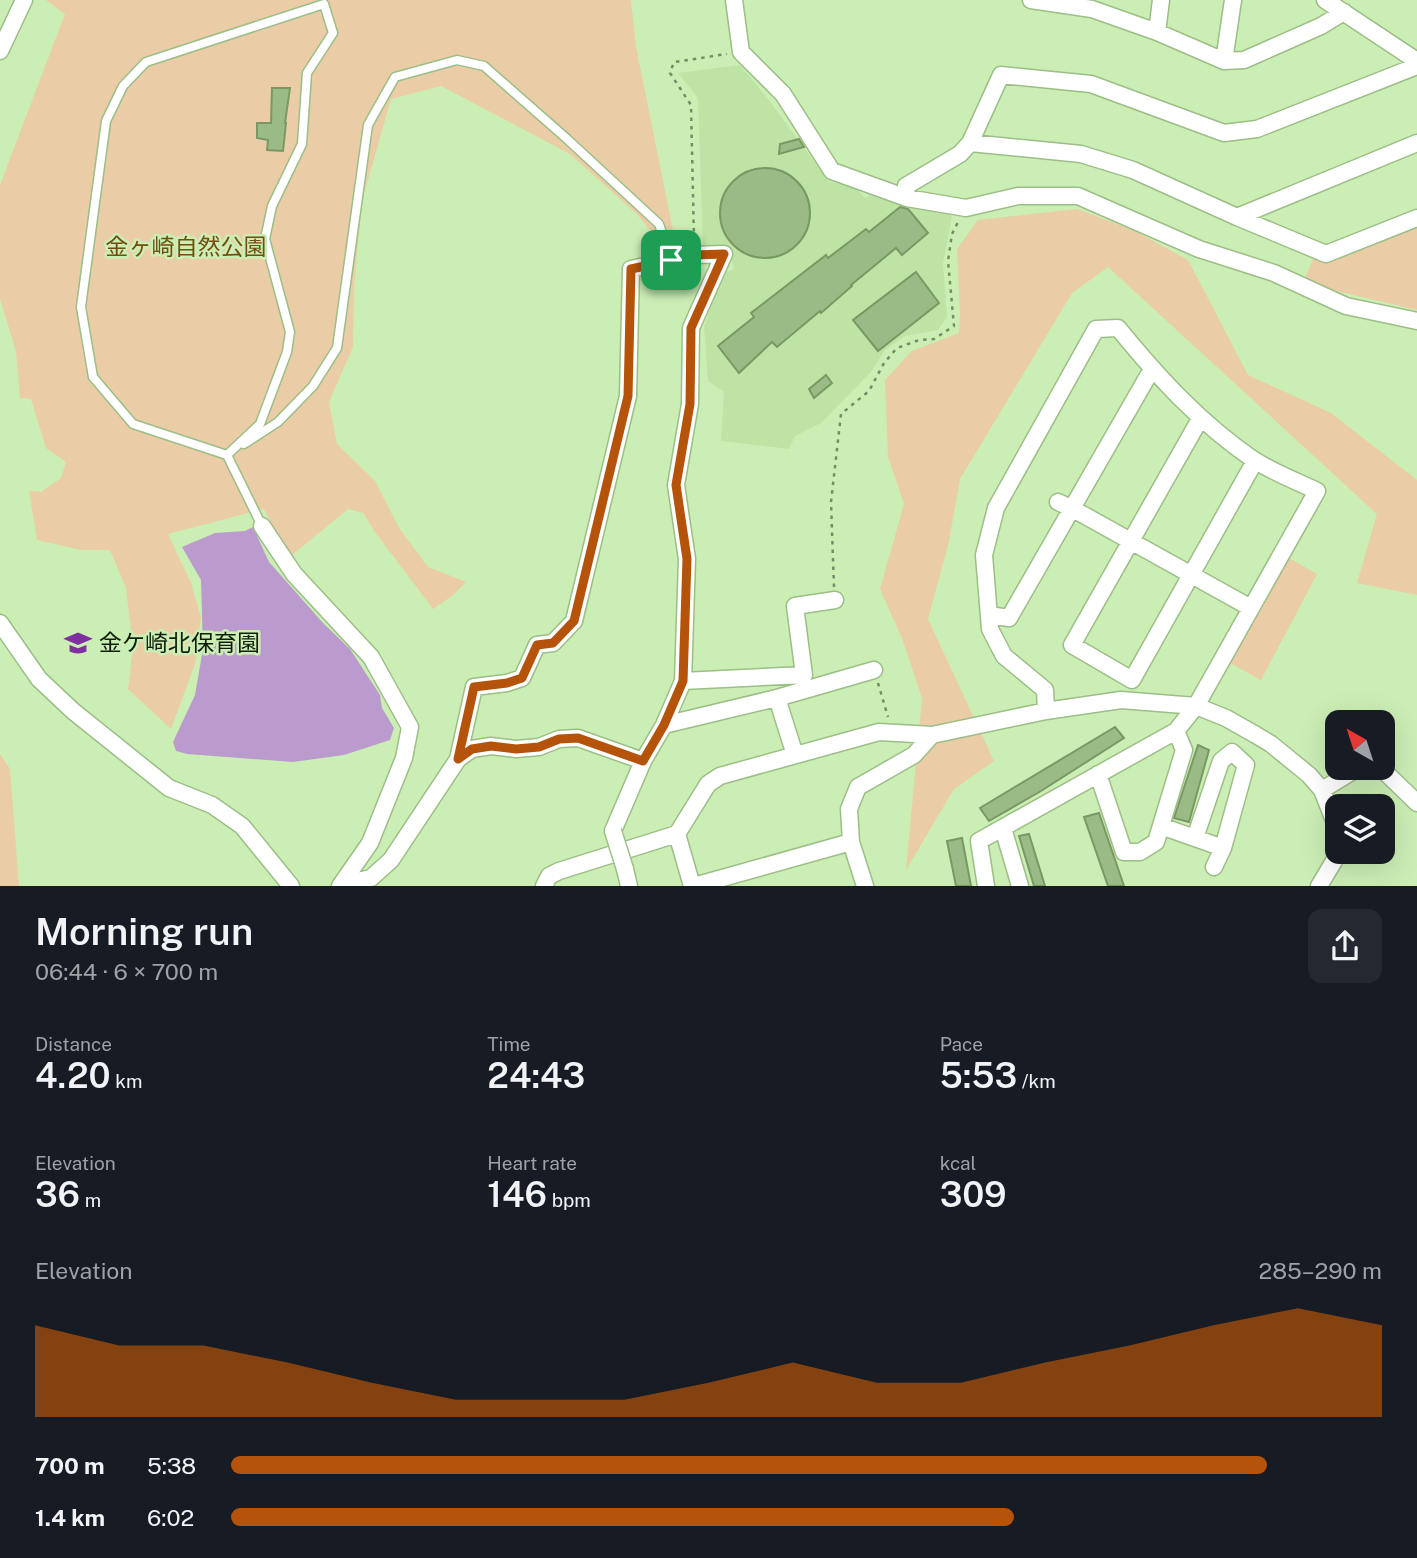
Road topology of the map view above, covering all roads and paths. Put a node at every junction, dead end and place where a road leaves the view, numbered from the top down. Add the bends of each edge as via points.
1 (24, 0) edge
2 (734, 0) edge
3 (1031, 0) edge
4 (1161, 0) edge
5 (1233, 0) edge
6 (1325, 0) edge
7 (327, 2) edge
8 (1093, 5) edge
9 (1344, 12) junction
10 (1157, 32) junction
11 (0, 51) edge
12 (741, 52) junction
13 (1224, 61) junction
14 (1417, 64) edge
15 (970, 143) junction
16 (1417, 143) edge
17 (907, 198) junction
18 (966, 208) junction
19 (1237, 217) junction
20 (1417, 218) edge
21 (695, 255) junction
22 (671, 260) junction
23 (1417, 321) edge
24 (1152, 369) junction
25 (1200, 419) junction
26 (227, 455) junction
27 (1255, 461) junction
28 (1058, 502) dead end
29 (1073, 509) junction
30 (262, 526) joint
31 (1130, 541) junction
32 (1192, 575) junction
33 (835, 600) joint
34 (1251, 608) junction
35 (989, 615) junction
36 (0, 623) edge
37 (874, 670) joint
38 (683, 681) junction
39 (777, 698) junction
40 (1196, 706) junction
41 (1046, 711) junction
42 (664, 725) junction
43 (1175, 731) junction
44 (892, 732) junction
45 (932, 735) junction
46 (795, 755) junction
47 (458, 759) junction
48 (643, 761) junction
49 (1098, 774) junction
50 (1339, 780) edge
51 (1393, 780) edge
52 (1322, 790) junction
53 (1325, 798) edge
54 (1417, 803) edge
55 (1161, 826) junction
56 (1003, 828) junction
57 (677, 834) junction
58 (1195, 838) junction
59 (850, 842) junction
60 (1223, 848) junction
61 (1332, 864) edge
62 (1214, 867) dead end
63 (342, 885) edge
64 (290, 886) edge
65 (544, 886) edge
66 (629, 886) edge
67 (693, 886) edge
68 (865, 886) edge
69 (986, 886) edge
70 (1020, 886) edge
71 (1319, 886) edge

1 - 11 street
2 - 12 street
3 - 8 street
4 - 10 street
5 - 13 street
6 - 9 street
7 - 26 lane via 333,33 307,73 302,144 272,206 265,239 290,332 288,352 260,424
7 - 26 lane via 146,62 123,86 106,121 81,307 93,377 133,424
8 - 10 street
9 - 13 street via 1244,60
9 - 14 street
10 - 13 street
12 - 17 street via 783,94 832,171
12 - 21 path via 674,62 670,73 691,105
14 - 15 street via 1257,129 1224,133 1091,83 1001,75
15 - 17 street via 960,154 905,186
15 - 19 street via 1081,155 1133,170
16 - 19 street
17 - 18 street
18 - 23 street via 1018,196 1078,196 1346,306
18 - 33 path via 952,234 948,261 954,326 934,339 897,348 869,391 841,414 831,502
19 - 20 street via 1326,254
21 - 22 street
21 - 38 street via 724,254 691,328 690,404 676,485 687,559
22 - 26 lane via 659,224 484,66 457,60 394,77 368,125 337,348 313,386 278,422
22 - 47 street via 631,269 628,396 574,621 553,643 537,645 522,678 474,687
24 - 25 street
24 - 29 street
24 - 35 street via 1118,328 1096,329 996,508 984,555
25 - 27 street
25 - 31 street
26 - 30 lane
27 - 32 street
27 - 34 street via 1317,491
28 - 29 street
29 - 31 street
29 - 35 street via 1009,618
30 - 63 street via 294,573 371,657 410,727 404,758 370,844
31 - 32 street
31 - 32 street via 1072,645 1132,680
32 - 34 street
33 - 38 street via 795,606 804,675
34 - 40 street
35 - 41 street via 989,629 1004,656 1045,690
36 - 64 street via 39,679 73,711 169,788 212,805 242,825
37 - 39 street
37 - 44 path
38 - 42 street
39 - 42 street
39 - 46 street
40 - 41 street via 1121,700
40 - 43 street
40 - 52 street via 1272,744
41 - 45 street
42 - 48 street
43 - 49 street
43 - 55 street via 1184,750
44 - 45 street
44 - 46 street
45 - 59 street via 914,755 858,786 849,808
46 - 57 street via 720,776 708,784
47 - 48 street via 472,749 539,747 578,738
47 - 63 street via 391,860 371,878
48 - 66 street, bridge via 613,831
49 - 55 street via 1124,852 1140,852 1156,842
49 - 56 street
50 - 52 street
51 - 54 street
52 - 53 street
55 - 58 street
56 - 69 street via 979,841
56 - 70 street
57 - 65 street via 559,871 549,876
57 - 67 street
58 - 60 street
58 - 60 street via 1221,761 1232,752 1246,765
59 - 67 street
59 - 68 street
60 - 62 street
61 - 71 street

